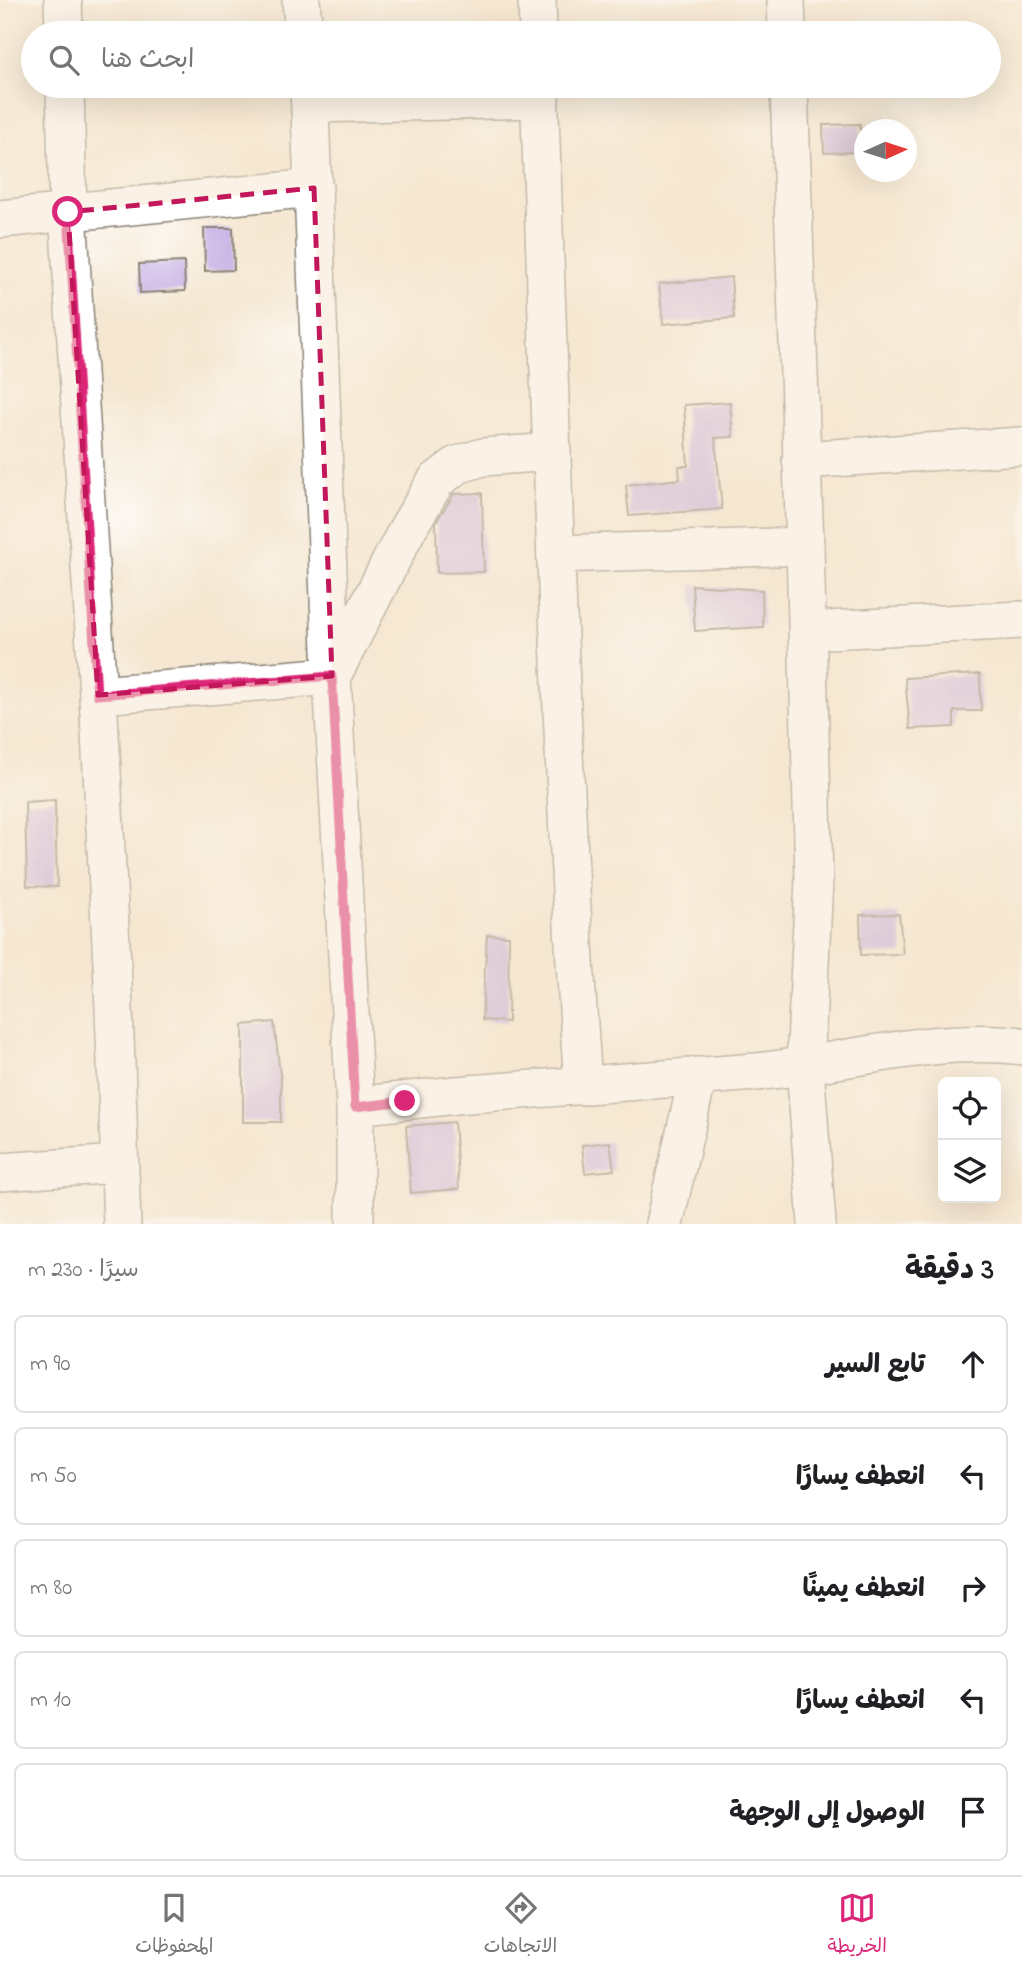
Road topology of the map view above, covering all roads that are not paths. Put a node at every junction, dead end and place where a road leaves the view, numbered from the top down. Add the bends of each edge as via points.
1 (63, 0) edge
2 (301, 0) edge
3 (537, 0) edge
4 (786, 0) edge
5 (64, 21) edge
6 (303, 21) edge
7 (538, 21) edge
8 (787, 21) edge
9 (65, 98) edge
10 (310, 98) edge
11 (540, 98) edge
12 (789, 98) edge
13 (314, 188) junction
14 (68, 212) junction
15 (0, 219) edge
16 (1022, 446) edge
17 (552, 452) junction
18 (801, 460) junction
19 (805, 546) junction
20 (556, 554) junction
21 (1022, 620) edge
22 (807, 631) junction
23 (332, 676) junction
24 (97, 695) junction
25 (1022, 1046) edge
26 (805, 1067) junction
27 (698, 1076) junction
28 (583, 1086) junction
29 (355, 1107) junction
30 (119, 1164) junction
31 (0, 1172) edge
32 (122, 1224) edge
33 (355, 1224) edge
34 (664, 1224) edge
35 (817, 1224) edge

1 - 5 street
2 - 6 street
3 - 7 street
4 - 8 street
9 - 14 street
10 - 13 street
11 - 17 street
12 - 18 street
13 - 14 street
13 - 23 street
14 - 15 street
14 - 24 street
16 - 18 street
17 - 20 street
17 - 23 street via 483,457 457,465 436,481
18 - 19 street
19 - 20 street
19 - 22 street
20 - 28 street
21 - 22 street
22 - 26 street via 814,880
23 - 24 street
23 - 29 street
24 - 30 street
25 - 26 street via 940,1046
26 - 27 street
26 - 35 street
27 - 28 street
27 - 34 street
28 - 29 street
29 - 33 street
30 - 31 street
30 - 32 street

